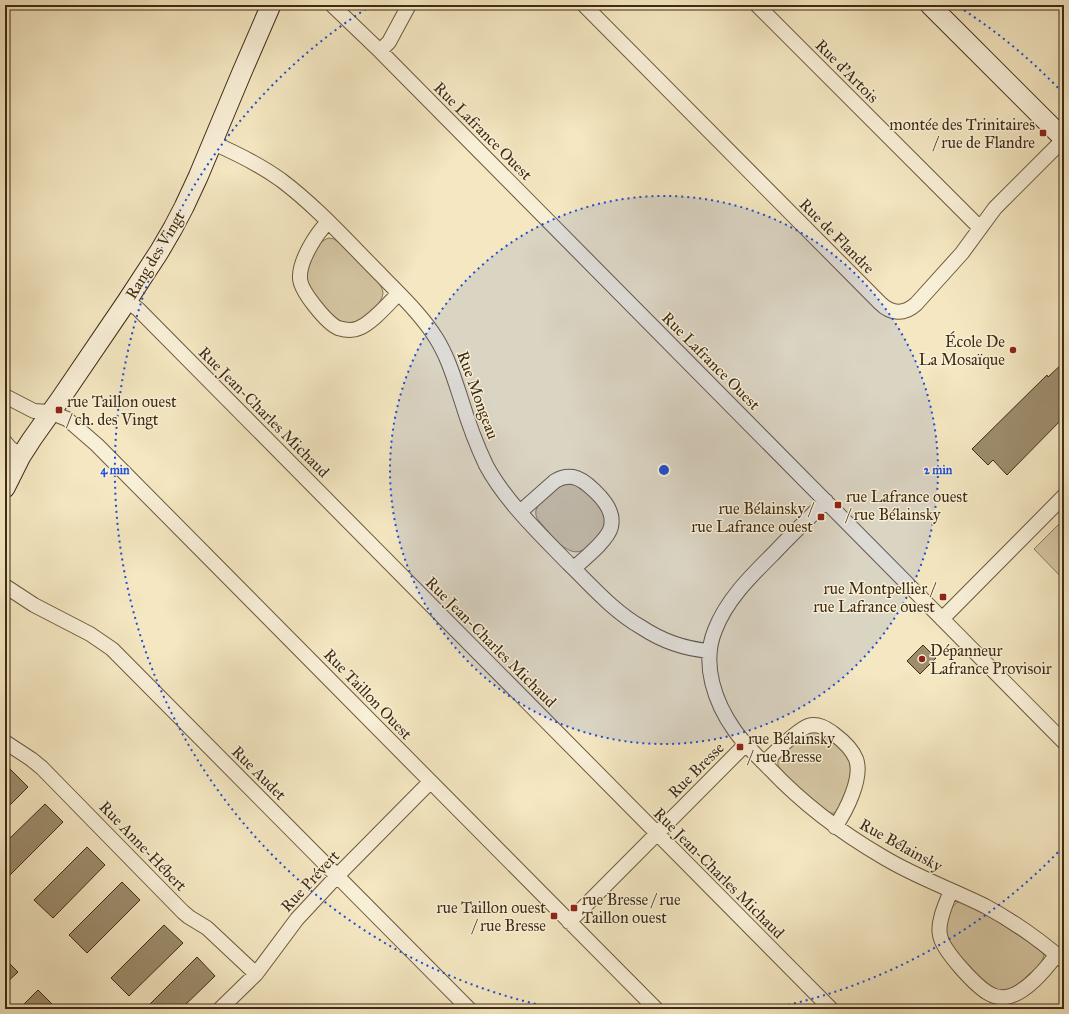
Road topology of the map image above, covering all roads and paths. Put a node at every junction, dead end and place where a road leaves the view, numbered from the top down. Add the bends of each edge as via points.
1 (271, 5) edge
2 (332, 5) edge
3 (409, 5) edge
4 (584, 5) edge
5 (757, 5) edge
6 (930, 5) edge
7 (380, 51) junction
8 (1064, 139) edge
9 (213, 143) junction
10 (328, 222) junction
11 (980, 228) junction
12 (398, 294) junction
13 (127, 301) junction
14 (5, 396) edge
15 (50, 412) junction
16 (5, 442) edge
17 (21, 456) junction
18 (5, 488) edge
19 (1064, 496) edge
20 (826, 501) junction
21 (520, 512) junction
22 (574, 568) junction
23 (5, 586) edge
24 (942, 619) junction
25 (710, 651) junction
26 (5, 742) edge
27 (1064, 742) edge
28 (746, 744) junction
29 (764, 763) junction
30 (430, 782) junction
31 (835, 827) junction
32 (657, 834) junction
33 (337, 876) junction
34 (951, 891) junction
35 (569, 922) junction
36 (1060, 958) edge
37 (256, 974) junction
38 (220, 1009) edge
39 (469, 1009) edge
40 (656, 1009) edge
41 (831, 1009) edge

1 - 9 street, Rang des Vingt
2 - 7 street, Rue Lafrance Ouest
3 - 7 street via 389,42
4 - 11 street, Rue de Flandre via 885,308 899,312 913,307 962,253
5 - 11 street, Rue d'Artois
6 - 8 street
7 - 20 street, Rue Lafrance Ouest
8 - 11 street, Rue de Flandre via 1000,203
9 - 10 street, Rue Mongeau via 270,173
9 - 13 street, Rang des Vingt via 176,223
10 - 12 street, Rue Mongeau
10 - 12 street via 306,255 300,279 307,296 330,321 344,329 359,328
12 - 21 street, Rue Mongeau via 439,343 487,467
13 - 15 street, Rang des Vingt
13 - 32 street, Rue Jean-Charles Michaud via 138,308
14 - 15 street, Rue Taillon Ouest via 34,411
15 - 17 street, Rang des Vingt
15 - 30 street, Rue Taillon Ouest via 67,419 97,445
16 - 17 street
17 - 18 street, Rang des Vingt
19 - 24 street
20 - 24 street, Rue Lafrance Ouest
20 - 25 street, Rue Bélainsky via 761,565 733,597 714,631
21 - 22 street, Rue Mongeau
21 - 22 street via 555,481 562,478 580,479 598,494 611,514 610,529 604,539
22 - 25 street, Rue Mongeau via 626,618 640,627 680,646
23 - 33 street, Rue Audet via 112,649
24 - 27 street, Rue Lafrance Ouest
25 - 28 street, Rue Bélainsky via 711,677 718,698 735,731
26 - 37 street, Rue Anne-Hébert via 36,762 183,912 213,933
28 - 29 street, Rue Bélainsky
28 - 32 street, Rue Bresse
29 - 31 street, Rue Bélainsky via 800,799
29 - 31 street, Rue Bélainsky via 808,726 823,726 835,734 852,752 858,771 850,799
30 - 33 street, Rue Prévert
30 - 35 street, Rue Taillon Ouest
31 - 34 street, Rue Bélainsky via 884,858
32 - 35 street, Rue Bresse
32 - 41 street, Rue Jean-Charles Michaud
33 - 37 street, Rue Prévert via 292,924
33 - 39 street, Rue Audet
34 - 36 street, Rue Bélainsky via 1001,915 1032,935
34 - 36 street, Rue Bélainsky via 940,923 941,940 960,967 987,992 1003,997 1016,994
35 - 40 street, Rue Taillon Ouest
37 - 38 street, Rue Prévert

